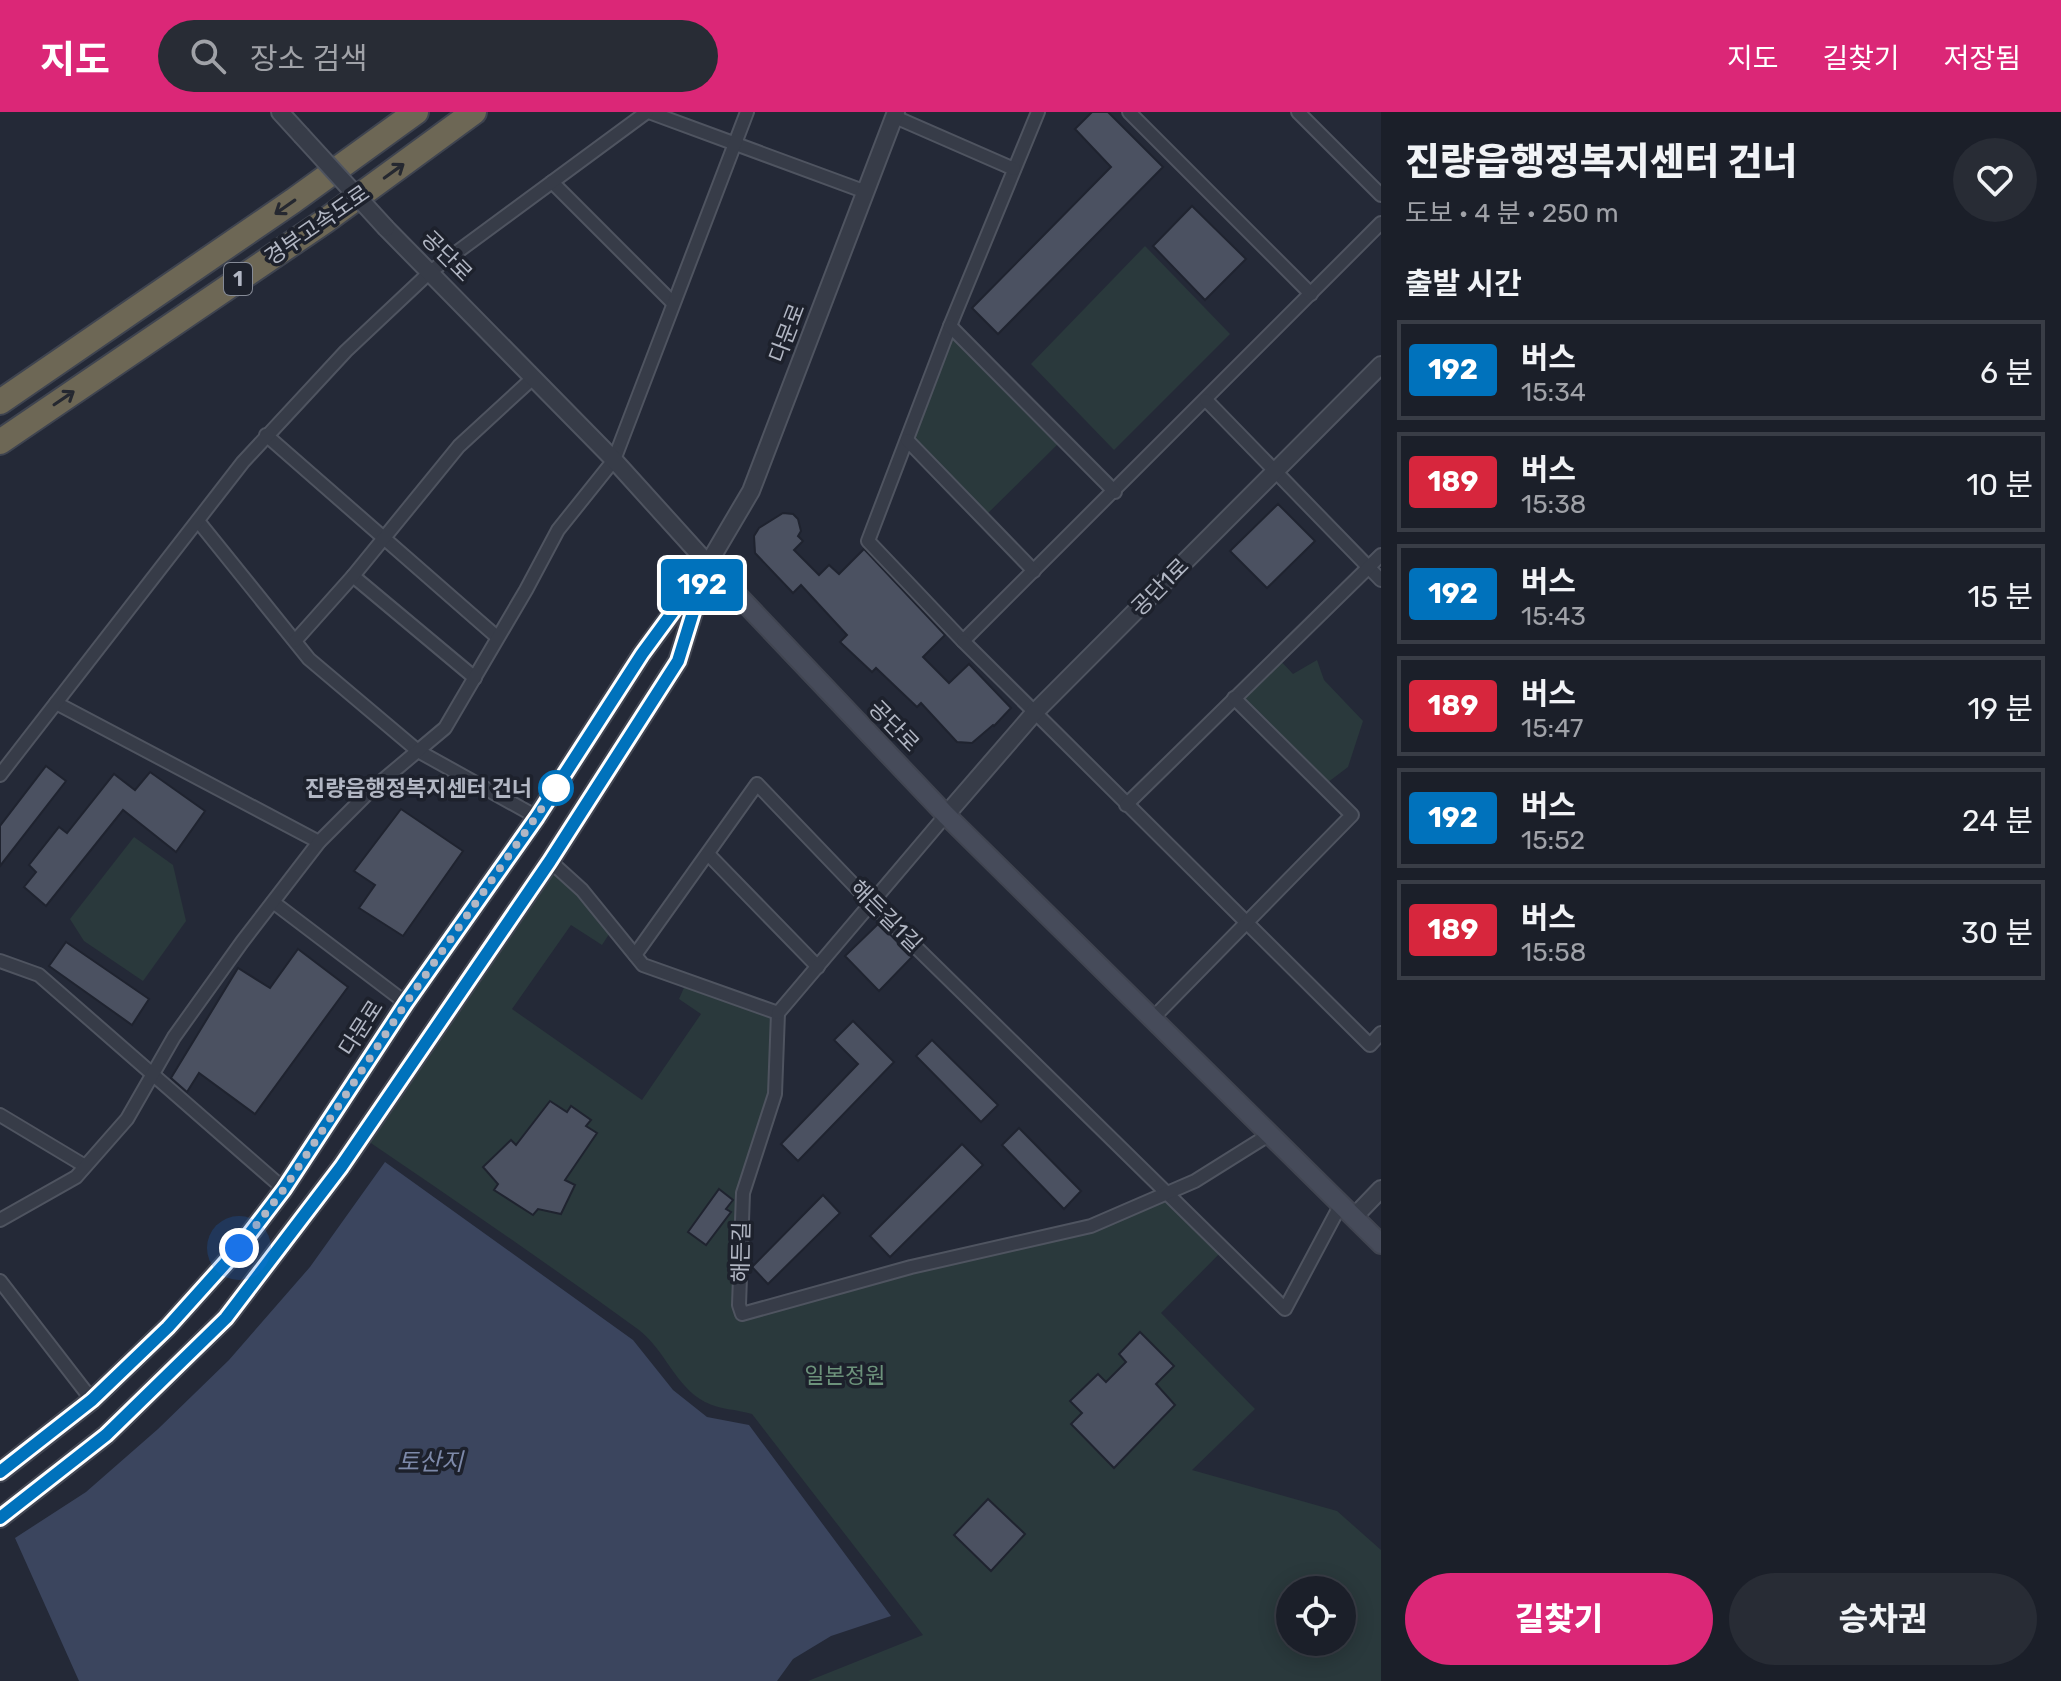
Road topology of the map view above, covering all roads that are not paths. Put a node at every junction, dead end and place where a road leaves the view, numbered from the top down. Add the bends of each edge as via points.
1 (280, 112) edge
2 (416, 112) edge
3 (474, 112) edge
4 (648, 112) edge
5 (747, 112) edge
6 (1038, 112) edge
7 (1129, 112) edge
8 (1298, 112) edge
9 (896, 114) edge
10 (734, 144) junction
11 (1014, 169) junction
12 (552, 182) junction
13 (866, 192) junction
14 (1381, 195) edge
15 (1381, 223) edge
16 (430, 272) junction
17 (1311, 294) junction
18 (673, 303) junction
19 (950, 326) junction
20 (1381, 365) edge
21 (533, 378) junction
22 (1206, 400) junction
23 (0, 402) edge
24 (266, 435) junction
25 (907, 440) junction
26 (0, 442) edge
27 (614, 460) junction
28 (1275, 471) junction
29 (1115, 492) junction
30 (198, 521) junction
31 (383, 539) junction
32 (1381, 555) edge
33 (708, 564) junction
34 (1368, 567) junction
35 (1034, 571) junction
36 (353, 576) junction
37 (1381, 580) edge
38 (497, 637) junction
39 (295, 641) junction
40 (963, 641) junction
41 (475, 678) junction
42 (1234, 698) junction
43 (56, 703) junction
44 (1035, 712) junction
45 (418, 751) junction
46 (0, 775) edge
47 (1126, 805) junction
48 (946, 815) junction
49 (537, 817) junction
50 (319, 842) junction
51 (708, 854) junction
52 (550, 861) junction
53 (273, 902) junction
54 (872, 904) junction
55 (1245, 922) junction
56 (635, 955) junction
57 (0, 961) edge
58 (818, 967) junction
59 (406, 1003) junction
60 (778, 1013) junction
61 (1153, 1018) junction
62 (1381, 1033) edge
63 (153, 1075) junction
64 (0, 1115) edge
65 (1270, 1134) junction
66 (85, 1166) junction
67 (284, 1189) junction
68 (1381, 1189) edge
69 (1167, 1193) junction
70 (1348, 1210) junction
71 (0, 1220) edge
72 (1381, 1244) edge
73 (0, 1281) edge
74 (92, 1400) junction
75 (0, 1472) edge
76 (0, 1518) edge

1 - 16 street, 공단로, bridge
2 -> 23 highway, 경부고속도로 / 1
26 -> 3 highway, 경부고속도로 / 1 via 325,221
4 - 10 street
4 - 12 street
5 - 10 street
6 - 11 street
7 - 17 street
8 - 14 street
9 - 11 street
9 - 13 street, 다문로
10 - 13 street
10 - 18 street
11 - 19 street
12 - 16 street
12 - 18 street
13 - 33 street, 다문로 via 751,491
15 - 17 street
16 - 21 street, 공단로
16 - 24 street
17 - 22 street
18 - 27 street
19 - 25 street
19 - 29 street
20 - 28 street, 공단1로
21 - 27 street, 공단로
21 - 31 street via 459,446
22 - 28 street
22 - 29 street
24 - 30 street
24 - 31 street
25 - 35 street
25 - 40 street via 868,541
27 - 33 street, 공단로
27 - 38 street via 558,530
28 - 34 street
28 - 44 street, 공단1로
29 - 35 street
30 - 39 street
30 - 43 street
31 - 36 street
31 - 38 street
32 - 34 street
33 - 48 main road, 공단로
33 - 49 main road, 다문로 via 642,654
33 - 52 main road, 다문로 via 678,661
34 - 37 street
34 - 42 street
35 - 40 street
36 - 39 street
36 - 41 street
38 - 41 street
39 - 45 street via 309,659
40 - 44 street
41 - 45 street via 445,728
42 - 47 street
42 - 55 street via 1352,815
43 - 46 street
43 - 50 street
44 - 47 street
44 - 48 street, 공단1로
45 - 49 street
45 - 50 street
47 - 55 street
48 - 54 street
48 - 61 main road, 공단로
49 - 59 main road, 다문로
50 - 53 street
51 - 54 street, 해든길1길 via 757,784
51 - 56 street, 해든길1길
51 - 58 street
52 - 56 street via 582,890
52 - 76 main road, 다문로 via 341,1167 226,1318 106,1435
53 - 59 street
53 - 63 street via 174,1037
54 - 58 street
54 - 69 street, 해든길1길
55 - 61 street
55 - 62 street via 1370,1045
56 - 60 street via 643,965
57 - 63 street via 39,975
58 - 60 street
59 - 67 main road, 다문로
60 - 69 street, 해든길 via 775,1094 742,1204 742,1314 911,1267 1091,1226
61 - 65 main road, 공단로
63 - 66 street via 127,1119
63 - 67 street
64 - 66 street
65 - 69 street, 해든길
65 - 70 main road, 공단로
66 - 71 street via 76,1177
67 - 74 main road, 다문로 via 168,1327
68 - 70 street
69 - 70 street, 해든길1길 via 1285,1309
70 - 72 main road, 공단로
73 - 74 street
74 - 75 main road, 다문로

